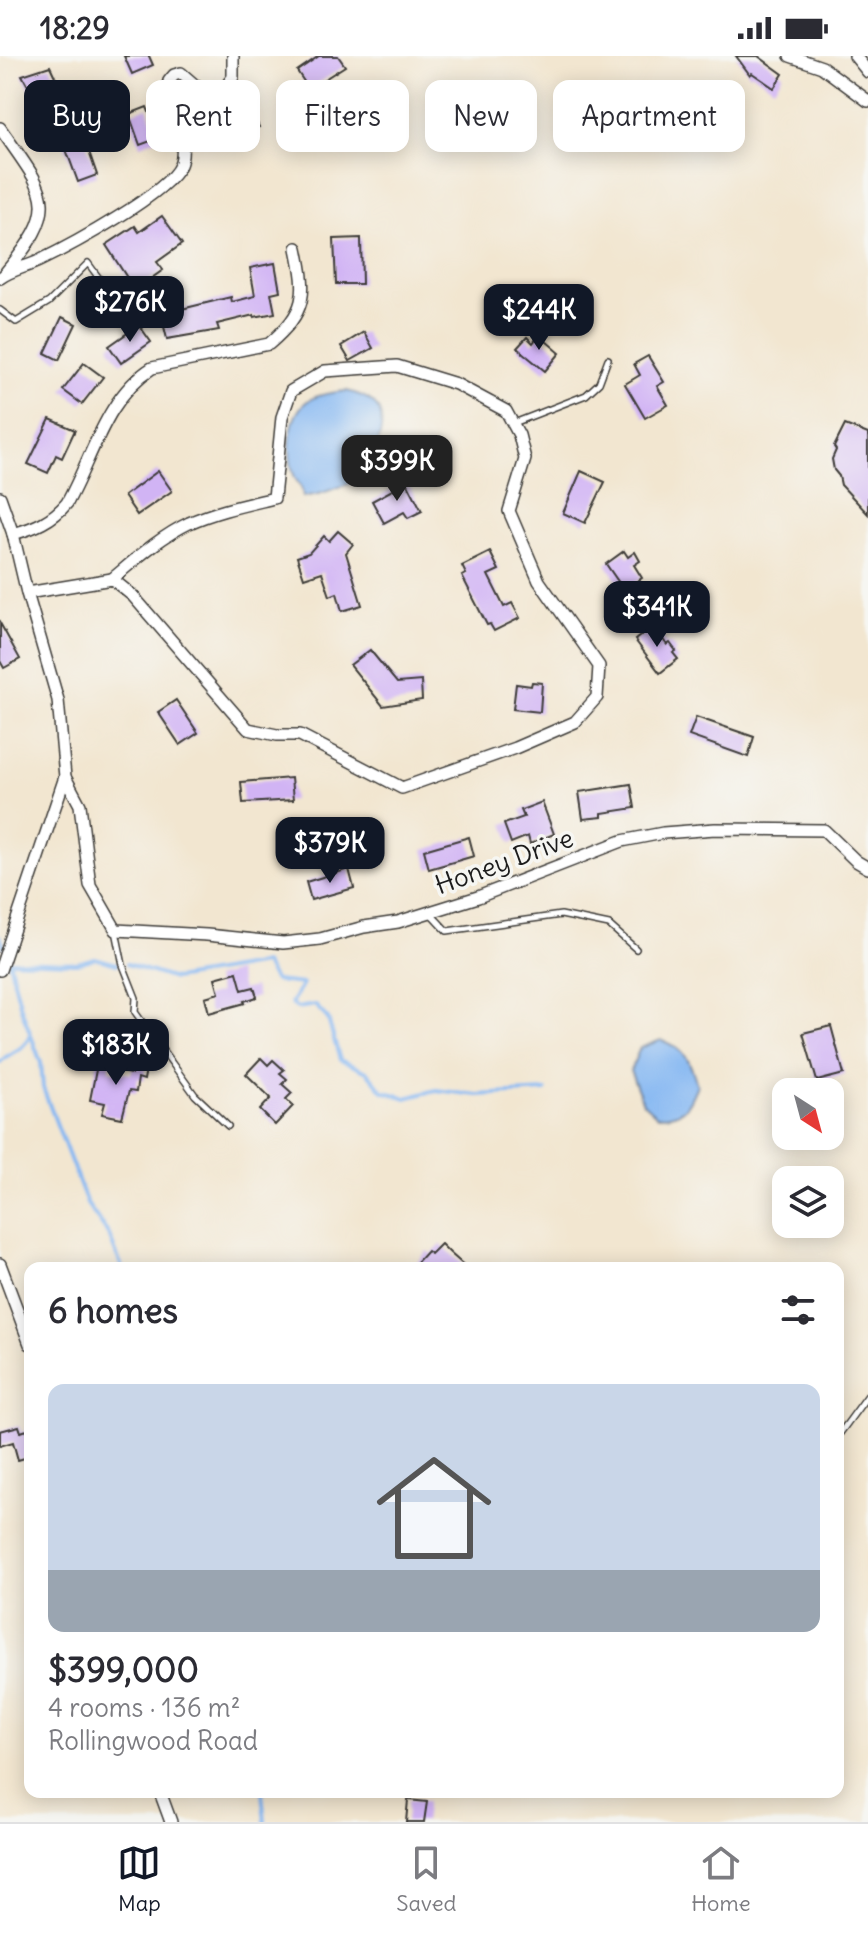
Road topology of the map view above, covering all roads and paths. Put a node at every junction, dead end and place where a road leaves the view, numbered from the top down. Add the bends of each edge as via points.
1 (233, 56) edge
2 (790, 56) edge
3 (855, 56) edge
4 (868, 72) edge
5 (868, 101) edge
6 (0, 128) edge
7 (297, 248) dead end
8 (2, 277) edge
9 (112, 296) dead end
10 (0, 310) edge
11 (608, 359) dead end
12 (513, 424) junction
13 (0, 497) edge
14 (13, 534) junction
15 (112, 579) junction
16 (27, 593) junction
17 (65, 777) junction
18 (868, 868) edge
19 (430, 912) junction
20 (116, 930) junction
21 (636, 949) dead end
22 (2, 965) edge
23 (228, 1126) dead end
24 (0, 1264) edge
25 (24, 1328) edge
26 (868, 1395) edge
27 (844, 1428) edge
28 (162, 1798) edge
29 (171, 1822) edge

1 - 8 street via 233,77 222,92 204,93 181,73 169,81 182,144 180,165 165,184 110,222
2 - 5 street via 822,67
3 - 4 street
6 - 8 street via 35,178 42,209 39,228
7 - 14 street via 304,294 282,333 260,347 152,368 136,378 105,422 60,512
9 - 10 lane via 88,263 49,302 16,322
11 - 12 lane via 599,383 586,395
12 - 15 street via 506,411 456,384 397,366 325,371 291,391 282,417 274,498 187,524
12 - 15 street via 525,459 509,511 539,581 599,666 597,697 575,722 515,748 402,788 300,735 248,729 133,596
13 - 14 street
14 - 16 street
15 - 16 street
16 - 17 street via 58,700
17 - 20 street via 80,805 90,885
17 - 22 street
18 - 19 street, Honey Drive via 824,830 663,833 622,841
19 - 20 street, Honey Drive via 283,943
19 - 21 lane via 447,931 561,915 609,925
20 - 23 lane via 136,998 135,1012 195,1095
24 - 25 street
26 - 27 lane
28 - 29 street

